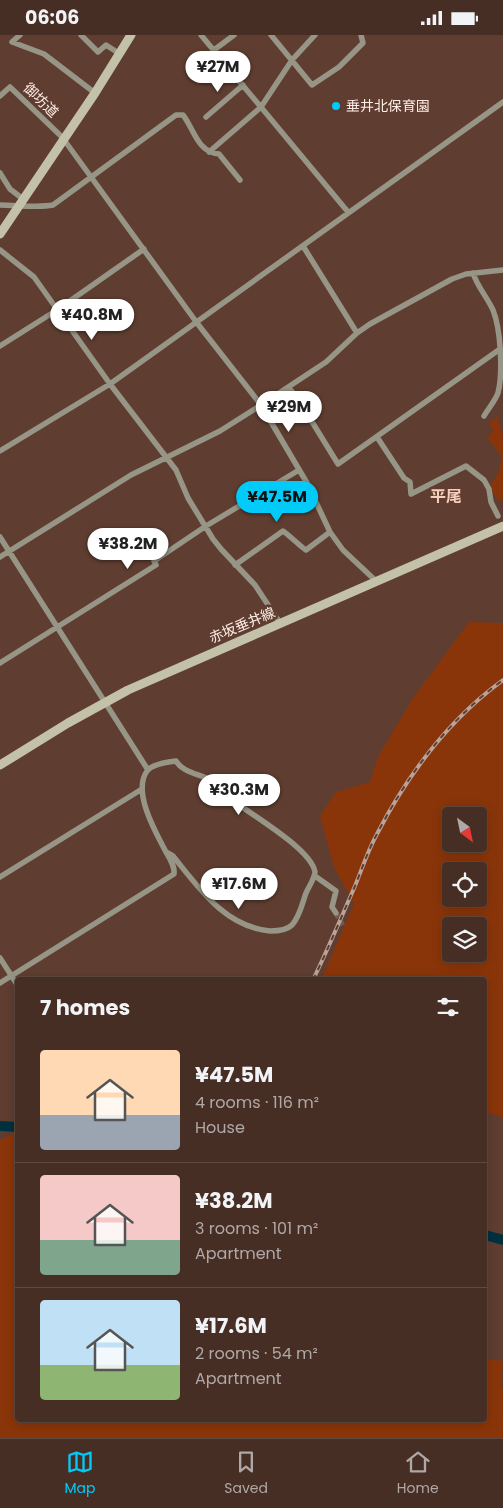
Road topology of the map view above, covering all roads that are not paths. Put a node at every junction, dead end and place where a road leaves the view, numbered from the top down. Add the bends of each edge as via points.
1 (20, 35) edge
2 (81, 35) edge
3 (131, 35) edge
4 (234, 35) edge
5 (270, 35) edge
6 (315, 35) edge
7 (361, 35) edge
8 (204, 36) edge
9 (214, 50) junction
10 (120, 54) junction
11 (292, 60) junction
12 (243, 85) junction
13 (95, 93) junction
14 (0, 96) edge
15 (503, 102) edge
16 (261, 107) junction
17 (206, 117) dead end
18 (64, 140) junction
19 (209, 152) junction
20 (0, 173) edge
21 (91, 177) junction
22 (240, 180) dead end
23 (21, 202) junction
24 (0, 205) edge
25 (348, 212) junction
26 (0, 234) edge
27 (303, 246) junction
28 (144, 249) junction
29 (0, 250) edge
30 (503, 270) edge
31 (473, 273) junction
32 (57, 310) junction
33 (197, 323) junction
34 (358, 333) junction
35 (0, 346) edge
36 (500, 349) junction
37 (110, 384) junction
38 (289, 388) junction
39 (261, 405) junction
40 (484, 416) dead end
41 (377, 437) junction
42 (0, 451) edge
43 (167, 459) junction
44 (299, 470) junction
45 (498, 516) dead end
46 (206, 526) junction
47 (503, 526) edge
48 (330, 532) junction
49 (0, 537) edge
50 (9, 552) junction
51 (0, 557) edge
52 (235, 565) junction
53 (376, 581) junction
54 (280, 623) junction
55 (57, 628) junction
56 (0, 663) edge
57 (105, 702) junction
58 (0, 765) edge
59 (148, 770) junction
60 (142, 789) junction
61 (166, 852) junction
62 (315, 876) junction
63 (0, 877) edge
64 (336, 913) tunnel mouth
65 (0, 958) edge
66 (11, 975) junction
67 (15, 981) edge
68 (0, 983) edge

1 - 13 street via 12,42 44,54
2 - 10 street via 98,52 106,45
3 - 10 main road
4 - 9 street
5 - 11 street
6 - 11 street
7 - 11 street via 363,43 339,67 312,85
8 - 9 street
9 - 12 street
10 - 13 main road
11 - 16 street
12 - 16 street
12 - 17 street
13 - 18 main road
14 - 18 street, 御坊道 via 10,87
15 - 25 street
16 - 19 street
16 - 25 street
18 - 21 street
18 - 23 main road
19 - 21 street via 195,137 183,115 176,115
19 - 22 street via 219,154
20 - 23 street
21 - 23 street via 53,205
21 - 28 street
23 - 24 street
23 - 26 main road
25 - 27 street
27 - 33 street
27 - 34 street
28 - 32 street
28 - 33 street
29 - 32 street via 28,271
30 - 31 street
31 - 34 street via 452,279
31 - 36 street via 497,323
32 - 35 street
32 - 37 street
33 - 37 street
33 - 39 street
34 - 38 street via 326,362
36 - 40 street via 497,395
36 - 41 street
37 - 42 street
37 - 43 street
38 - 39 street
38 - 41 street via 338,464
39 - 43 street
39 - 44 street
41 - 45 street via 410,482 411,494 466,466 484,481
43 - 46 street
43 - 50 street via 125,479
44 - 46 street
44 - 48 street
46 - 52 street
46 - 55 street via 154,561 156,565
47 - 53 main road, 赤坂垂井線
48 - 52 street via 306,549 284,531
48 - 53 street via 343,550
49 - 50 street
50 - 51 street
50 - 55 street
52 - 54 street via 255,585
53 - 54 main road, 赤坂垂井線
54 - 57 main road, 赤坂垂井線
55 - 56 street
55 - 57 street
57 - 58 main road, 赤坂垂井線
57 - 59 street
59 - 60 street
59 - 62 street via 176,761 185,770 217,783 232,799 305,853 314,866
60 - 61 street via 149,816
60 - 63 street
61 - 62 street via 208,898 230,916 265,930 292,925
61 - 66 street via 174,874
62 - 64 street via 336,891 332,907
65 - 66 street
66 - 67 street
66 - 68 street

